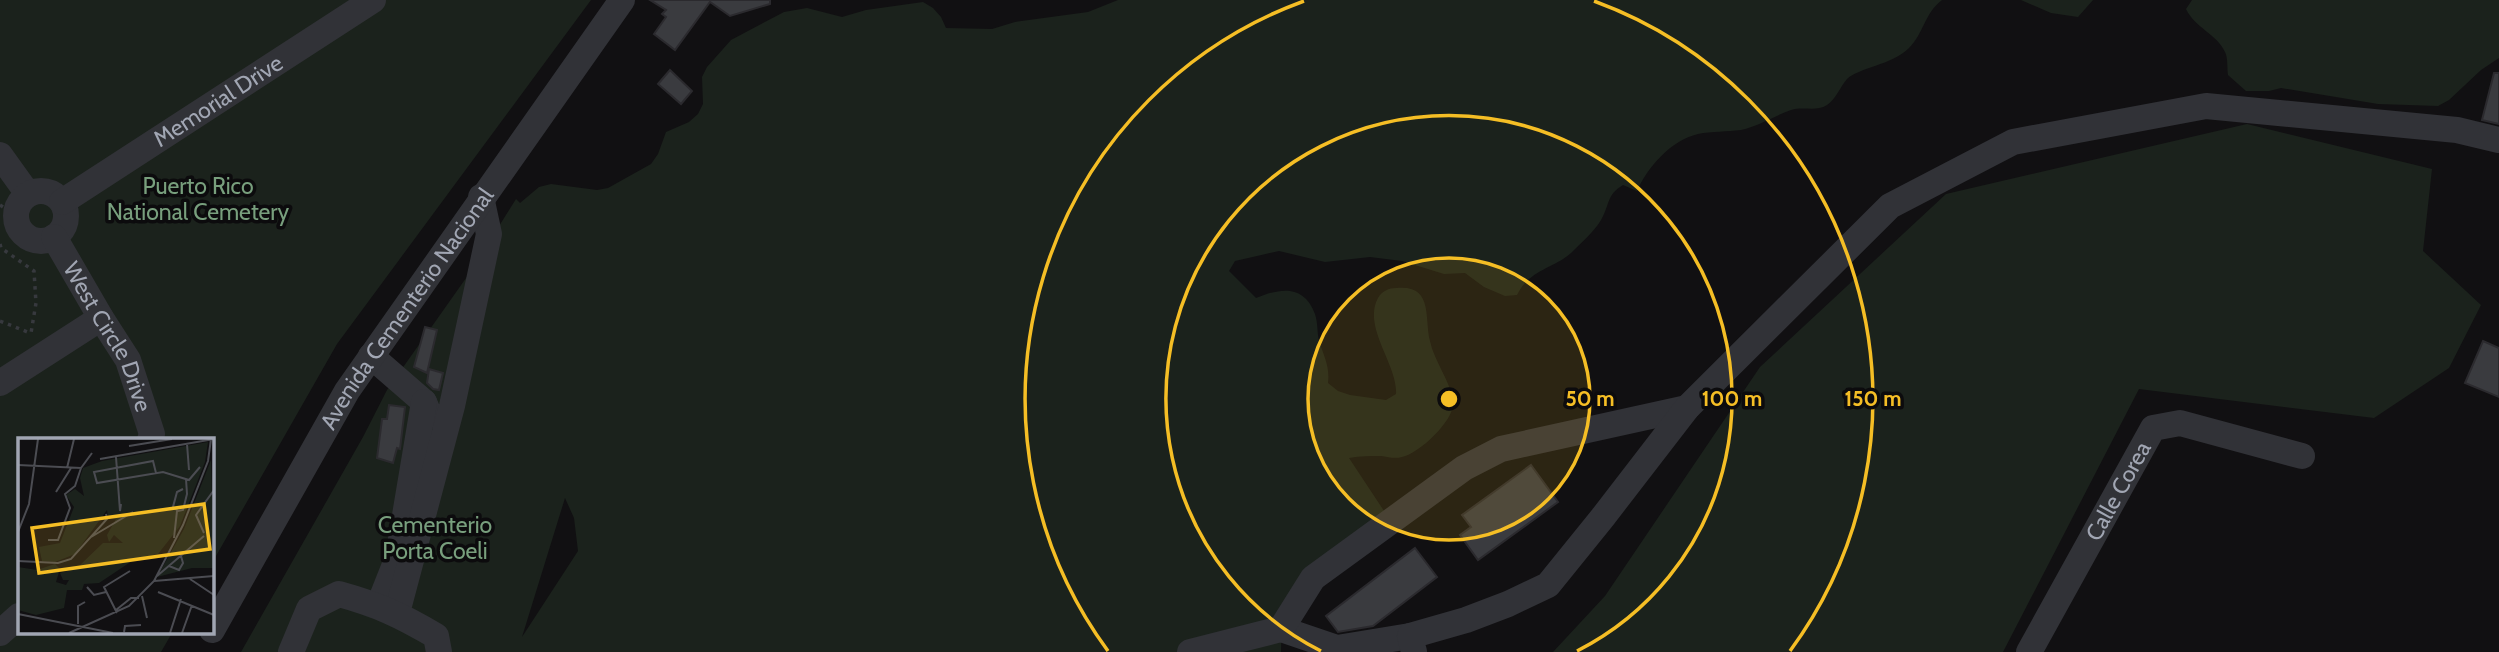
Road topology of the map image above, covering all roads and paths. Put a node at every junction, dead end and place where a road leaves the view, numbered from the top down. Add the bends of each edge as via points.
1 (373, 0) edge
2 (622, 0) edge
3 (2499, 139) edge
4 (0, 155) edge
5 (481, 197) junction
6 (62, 202) junction
7 (15, 205) edge
8 (54, 237) junction
9 (0, 244) edge
10 (101, 318) junction
11 (0, 321) edge
12 (31, 333) junction
13 (64, 342) junction
14 (371, 356) junction
15 (0, 383) edge
16 (424, 402) junction
17 (1687, 408) junction
18 (151, 438) edge
19 (443, 443) junction
20 (2302, 456) dead end
21 (388, 609) junction
22 (18, 617) edge
23 (214, 626) edge
24 (1281, 629) junction
25 (0, 633) edge
26 (209, 634) edge
27 (1412, 644) edge
28 (1197, 651) edge
29 (199, 652) edge
30 (291, 652) edge
31 (439, 652) edge
32 (2029, 652) edge

1 - 6 street, Memorial Drive
2 - 5 street, Avenida Cementerio Nacional
3 - 17 street via 2457,130 2206,106 2013,142 1890,206
4 - 7 street
5 - 14 street, Avenida Cementerio Nacional
5 - 19 street via 489,234
6 - 7 street via 43,191
6 - 8 street via 66,217
7 - 8 street via 18,224 29,237
8 - 10 street, West Circle Drive
9 - 12 path via 34,271 36,303
10 - 13 street
10 - 18 street, West Circle Drive via 128,360
11 - 12 path
12 - 13 path
13 - 15 street
14 - 16 street
14 - 23 street, Avenida Cementerio Nacional
16 - 19 street
16 - 21 street
17 - 24 street via 1501,449 1464,468 1313,578
17 - 27 street via 1548,585
19 - 21 street
20 - 32 street, Calle Corea via 2180,423 2153,428
21 - 30 street via 339,594 309,609
21 - 31 street via 436,636
22 - 25 street
24 - 27 street via 1337,649
24 - 28 street
26 - 29 street, Avenida Cementerio Nacional

